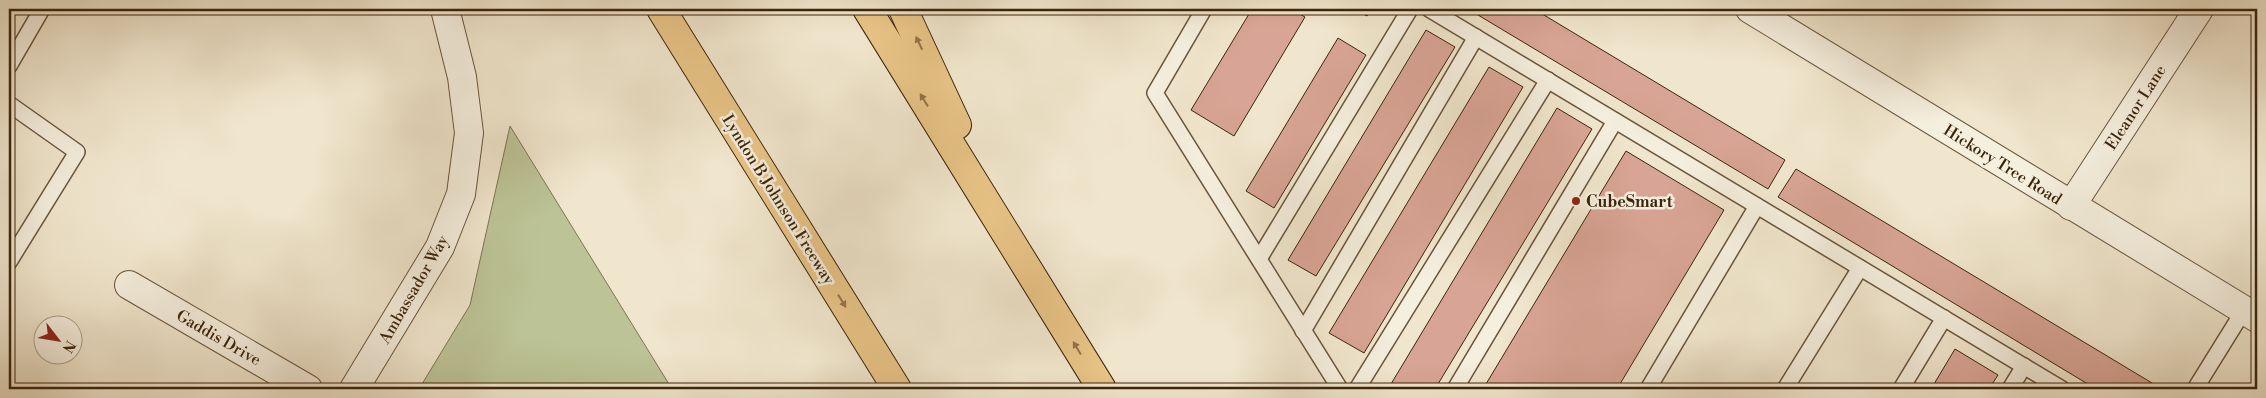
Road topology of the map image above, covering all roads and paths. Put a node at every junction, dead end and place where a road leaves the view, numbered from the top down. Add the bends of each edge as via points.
1 (42, 9) edge
2 (445, 9) edge
3 (644, 9) edge
4 (661, 9) edge
5 (867, 9) edge
6 (903, 9) edge
7 (1204, 9) edge
8 (1410, 9) edge
9 (1429, 9) edge
10 (1750, 9) edge
11 (2199, 9) edge
12 (1476, 37) junction
13 (9, 66) edge
14 (1548, 80) junction
15 (9, 104) edge
16 (1615, 121) junction
17 (733, 126) junction
18 (1757, 206) junction
19 (2071, 206) junction
20 (1006, 230) junction
21 (1259, 259) junction
22 (9, 262) edge
23 (1860, 268) junction
24 (129, 285) dead end
25 (2251, 314) edge
26 (1944, 318) junction
27 (1304, 330) junction
28 (2024, 366) junction
29 (308, 389) edge
30 (354, 389) edge
31 (897, 389) edge
32 (1102, 389) edge
33 (1340, 389) edge
34 (1357, 389) edge
35 (1455, 389) edge
36 (1648, 389) edge
37 (1785, 389) edge
38 (1900, 389) edge
39 (2010, 389) edge
40 (2062, 389) edge
41 (2195, 389) edge

1 - 13 lane
2 - 30 street, Ambassador Way via 462,77 470,133 461,194 440,247
3 - 17 highway
4 - 17 highway, Lyndon B Johnson Freeway
20 -> 5 highway
20 -> 6 highway
7 - 21 lane via 1154,93
8 - 21 lane
9 - 12 lane
10 - 19 street, Hickory Tree Road
11 - 19 street, Eleanor Lane
12 - 14 lane
12 - 27 lane
14 - 16 lane
14 - 34 lane
15 - 22 lane via 77,152
16 - 18 lane
16 - 35 lane
17 -> 31 highway, Lyndon B Johnson Freeway
18 - 23 lane
18 - 36 lane
19 - 25 street, Hickory Tree Road
32 -> 20 highway
21 - 27 lane
23 - 26 lane
23 - 37 lane
24 - 29 street, Gaddis Drive
25 - 41 lane
26 - 28 lane
26 - 38 lane
27 - 33 lane
28 - 39 lane
28 - 40 lane

